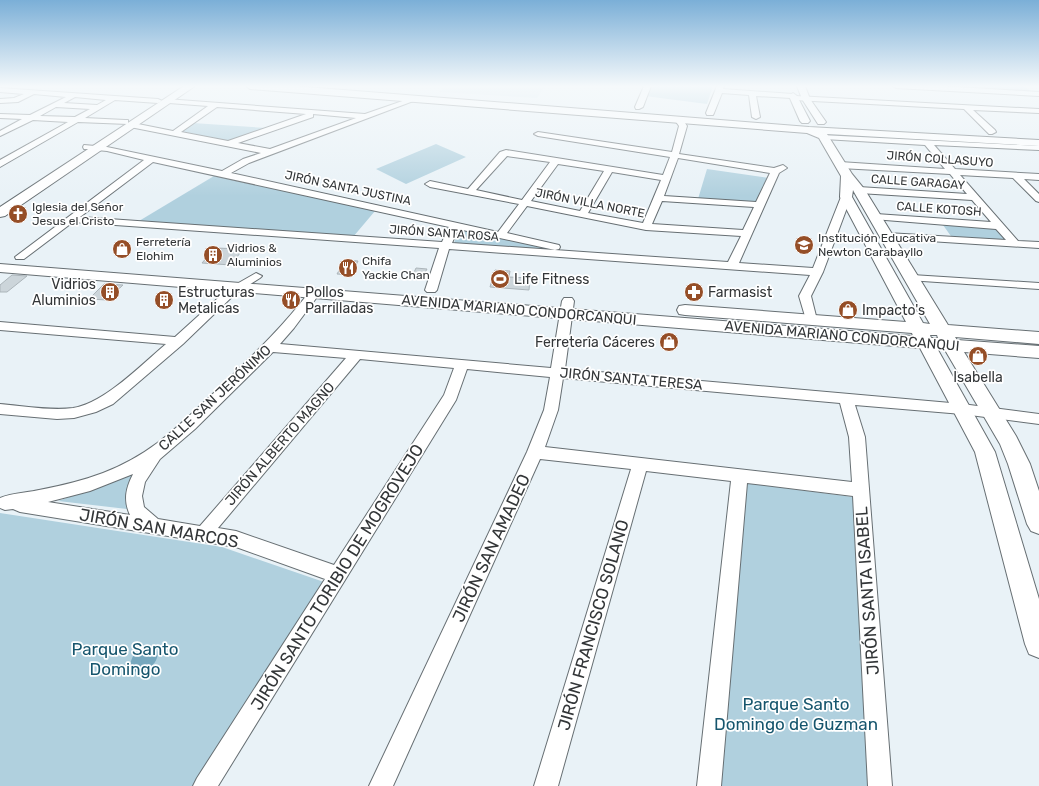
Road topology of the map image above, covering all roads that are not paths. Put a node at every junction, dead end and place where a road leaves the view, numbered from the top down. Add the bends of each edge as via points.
1 (21, 123) edge
2 (71, 123) edge
3 (123, 123) edge
4 (129, 123) junction
5 (190, 123) edge
6 (287, 123) edge
7 (350, 123) edge
8 (680, 123) edge
9 (767, 123) edge
10 (786, 123) edge
11 (805, 123) edge
12 (819, 123) edge
13 (982, 123) edge
14 (807, 126) junction
15 (896, 126) junction
16 (824, 131) junction
17 (992, 132) junction
18 (175, 133) junction
19 (0, 134) edge
20 (538, 134) dead end
21 (1039, 134) edge
22 (908, 136) junction
23 (941, 137) junction
24 (927, 142) junction
25 (1039, 143) edge
26 (229, 144) junction
27 (87, 147) junction
28 (99, 147) junction
29 (1039, 148) edge
30 (271, 152) junction
31 (675, 155) junction
32 (152, 158) junction
33 (556, 160) junction
34 (0, 164) edge
35 (609, 169) junction
36 (844, 170) junction
37 (952, 171) junction
38 (224, 174) junction
39 (1015, 175) junction
40 (1039, 177) edge
41 (667, 178) junction
42 (430, 184) dead end
43 (859, 190) junction
44 (470, 192) junction
45 (846, 197) junction
46 (975, 197) junction
47 (659, 198) junction
48 (1039, 199) edge
49 (0, 203) edge
50 (525, 204) junction
51 (760, 205) junction
52 (0, 213) edge
53 (582, 215) junction
54 (876, 218) junction
55 (70, 219) junction
56 (455, 225) junction
57 (1000, 226) junction
58 (646, 227) junction
59 (747, 233) junction
60 (501, 235) junction
61 (887, 236) junction
62 (1016, 244) junction
63 (1039, 245) edge
64 (445, 246) junction
65 (604, 258) junction
66 (4, 262) edge
67 (732, 266) junction
68 (817, 272) junction
69 (256, 276) junction
70 (912, 278) junction
71 (240, 286) junction
72 (1039, 286) edge
73 (431, 290) junction
74 (314, 293) junction
75 (567, 307) junction
76 (811, 320) junction
77 (0, 326) edge
78 (922, 336) junction
79 (947, 338) junction
80 (1039, 338) edge
81 (178, 341) junction
82 (270, 347) junction
83 (1039, 352) edge
84 (356, 355) junction
85 (462, 364) junction
86 (557, 372) junction
87 (846, 398) junction
88 (0, 408) edge
89 (962, 409) junction
90 (992, 413) junction
91 (1039, 419) edge
92 (535, 452) junction
93 (155, 454) junction
94 (640, 464) junction
95 (740, 476) junction
96 (860, 490) junction
97 (3, 502) edge
98 (152, 524) junction
99 (1039, 524) edge
100 (204, 533) junction
101 (338, 575) junction
102 (1039, 644) edge
103 (204, 786) edge
104 (381, 786) edge
105 (546, 786) edge
106 (709, 786) edge
107 (880, 786) edge

1 - 19 street
2 - 34 street
3 - 4 street
4 - 18 street
4 - 27 main road
4 - 28 main road
5 - 18 street
6 - 26 street
7 - 30 street
8 - 31 street via 682,126
9 - 14 main road
10 - 14 main road
11 - 14 street
12 - 16 street
13 - 17 street
14 - 16 main road
15 - 16 main road
15 - 22 main road via 912,132 913,135
15 - 23 main road
16 - 22 main road
16 - 24 street
16 - 36 main road
17 - 21 main road
17 - 23 main road
18 - 26 street
20 - 31 street
22 - 23 main road
23 - 24 street
23 - 25 main road
23 - 29 street
24 - 37 street
26 - 30 street
27 - 28 street, JIRÓN SANTA JUSTINA
27 - 49 main road
28 - 32 street, JIRÓN SANTA JUSTINA
28 - 52 main road
30 - 38 street via 246,161
31 - 41 street
31 - 51 street via 779,170
32 - 38 street, JIRÓN SANTA JUSTINA
32 - 55 street
33 - 35 street
33 - 44 street via 503,154
33 - 50 street
35 - 41 street
35 - 53 street
36 - 37 street, JIRÓN COLLASUYO
36 - 43 main road
36 - 45 main road
37 - 39 street, JIRÓN COLLASUYO
37 - 46 street
38 - 56 street, JIRÓN SANTA JUSTINA
39 - 40 street, JIRÓN COLLASUYO
39 - 48 street
41 - 47 street
42 - 44 street, JIRÓN VILLA NORTE
43 - 46 street, CALLE GARAGAY
43 - 54 main road
44 - 50 street, JIRÓN VILLA NORTE
45 - 68 street
45 - 78 main road
46 - 57 street
47 - 51 street
47 - 58 street
50 - 53 street, JIRÓN VILLA NORTE
50 - 60 street
51 - 59 street
53 - 58 street, JIRÓN VILLA NORTE
54 - 57 street, CALLE KOTOSH
54 - 61 main road
55 - 64 street, JIRÓN SANTA ROSA
55 - 66 street
56 - 60 street, JIRÓN SANTA JUSTINA
56 - 64 street
57 - 62 street
58 - 59 street, JIRÓN VILLA NORTE
59 - 67 street
60 - 65 street, JIRÓN SANTA JUSTINA
61 - 62 street
61 - 70 main road
62 - 63 street
64 - 65 street, JIRÓN SANTA ROSA
64 - 73 street
65 - 67 street, JIRÓN SANTA ROSA
66 - 69 main road, AVENIDA MARIANO CONDORCANQUI
66 - 71 main road, AVENIDA MARIANO CONDORCANQUI
67 - 68 street, JIRÓN SANTA ROSA
68 - 76 street via 805,296
69 - 71 street
69 - 73 main road, AVENIDA MARIANO CONDORCANQUI
70 - 72 street
70 - 79 main road
71 - 74 main road, AVENIDA MARIANO CONDORCANQUI
71 - 81 street
73 - 75 main road, AVENIDA MARIANO CONDORCANQUI
74 - 75 main road, AVENIDA MARIANO CONDORCANQUI
74 - 82 street, CALLE SAN JERÓNIMO
75 - 76 main road, AVENIDA MARIANO CONDORCANQUI
75 - 78 main road, AVENIDA MARIANO CONDORCANQUI
75 - 86 street, JIRÓN SAN AMADEO
76 - 78 main road, AVENIDA MARIANO CONDORCANQUI
77 - 81 street
78 - 79 main road, AVENIDA MARIANO CONDORCANQUI
78 - 89 main road
79 - 80 main road, AVENIDA MARIANO CONDORCANQUI
79 - 83 main road, AVENIDA MARIANO CONDORCANQUI
79 - 90 main road
81 - 88 street via 108,400 91,408 57,414
82 - 84 street, JIRÓN SANTA TERESA
82 - 93 street, CALLE SAN JERÓNIMO via 185,430
84 - 85 street, JIRÓN SANTA TERESA
84 - 100 street, JIRÓN ALBERTO MAGNO
85 - 86 street, JIRÓN SANTA TERESA
85 - 101 street, JIRÓN SANTO TORIBIO DE MOGROVEJO via 451,396
86 - 87 street, JIRÓN SANTA TERESA
86 - 92 street, JIRÓN SAN AMADEO via 551,410
87 - 89 street, JIRÓN SANTA TERESA
87 - 96 street, JIRÓN SANTA ISABEL via 857,437
89 - 90 street, JIRÓN SANTA TERESA
89 - 102 main road via 988,461
90 - 91 street, JIRÓN SANTA TERESA
90 - 99 main road via 1014,452
92 - 94 street
92 - 104 street, JIRÓN SAN AMADEO
93 - 97 street, CALLE SAN JERÓNIMO via 121,472 88,485 52,495
93 - 98 street via 138,481 134,498 136,510
94 - 95 street
94 - 105 street, JIRÓN FRANCISCO SOLANO
95 - 96 street
95 - 106 street
96 - 107 street, JIRÓN SANTA ISABEL
97 - 98 street, JIRÓN SAN MARCOS
98 - 100 street, JIRÓN SAN MARCOS
100 - 101 street, JIRÓN SAN MARCOS via 236,539
101 - 103 street, JIRÓN SANTO TORIBIO DE MOGROVEJO

